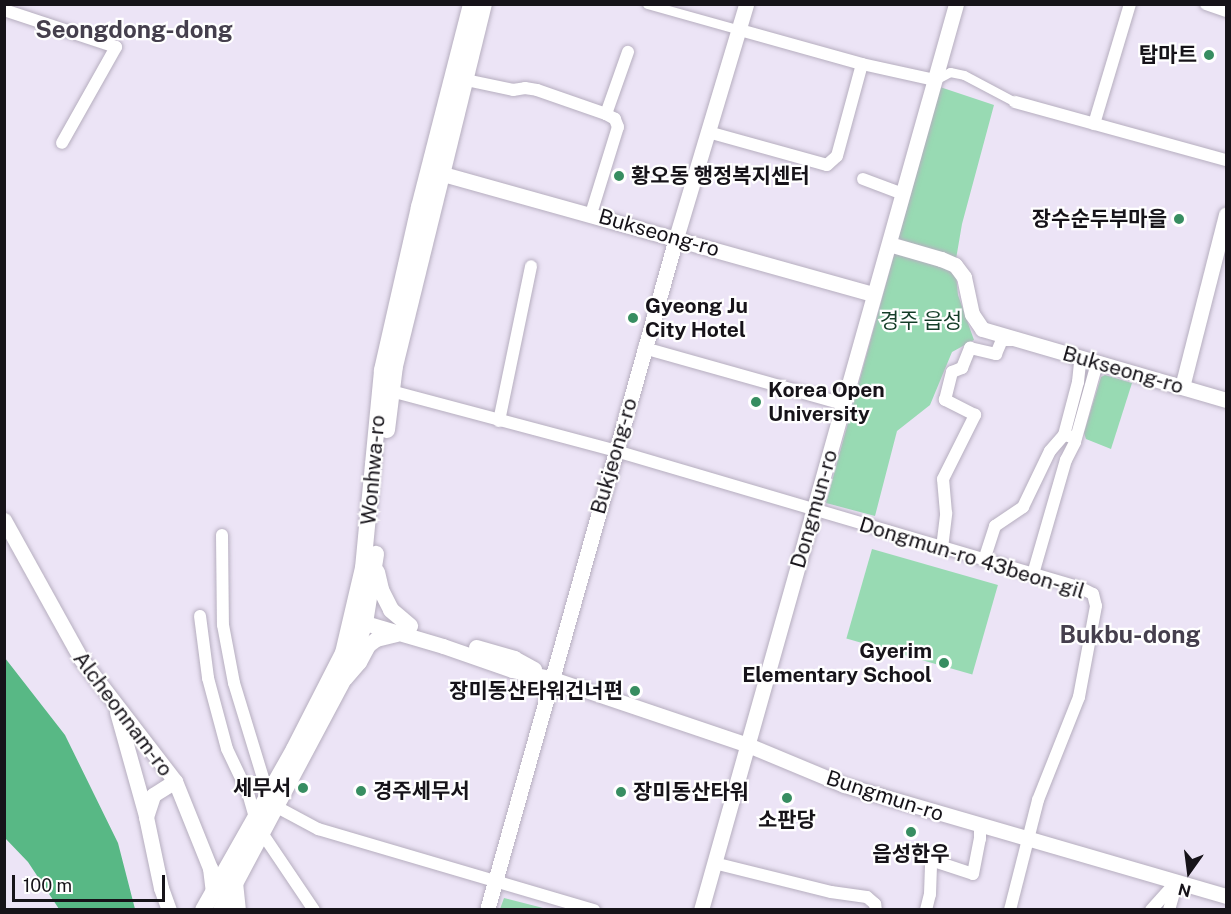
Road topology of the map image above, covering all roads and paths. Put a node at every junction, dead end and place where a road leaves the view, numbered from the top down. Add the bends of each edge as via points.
1 (471, 4) edge
2 (484, 4) edge
3 (647, 4) edge
4 (746, 4) edge
5 (956, 4) edge
6 (1130, 4) edge
7 (1206, 4) edge
8 (4, 10) edge
9 (1227, 11) edge
10 (740, 30) junction
11 (628, 52) dead end
12 (862, 64) junction
13 (466, 80) junction
14 (935, 80) junction
15 (1015, 102) joint
16 (606, 114) junction
17 (1094, 124) junction
18 (708, 132) junction
19 (62, 143) dead end
20 (1227, 160) edge
21 (443, 174) junction
22 (863, 179) dead end
23 (903, 194) junction
24 (591, 214) junction
25 (1227, 215) edge
26 (676, 238) junction
27 (889, 244) junction
28 (531, 266) dead end
29 (874, 294) junction
30 (1016, 340) junction
31 (644, 348) junction
32 (1075, 356) junction
33 (1097, 363) junction
34 (1182, 387) junction
35 (391, 392) junction
36 (1227, 400) edge
37 (843, 404) junction
38 (499, 421) junction
39 (1070, 437) junction
40 (616, 451) junction
41 (814, 509) junction
42 (4, 520) edge
43 (222, 535) dead end
44 (942, 548) junction
45 (984, 560) junction
46 (374, 565) junction
47 (1033, 574) junction
48 (200, 616) dead end
49 (359, 616) junction
50 (407, 631) junction
51 (550, 678) junction
52 (343, 681) junction
53 (114, 704) junction
54 (748, 745) junction
55 (175, 781) junction
56 (273, 800) junction
57 (146, 817) junction
58 (258, 826) junction
59 (980, 826) junction
60 (1027, 839) junction
61 (714, 863) junction
62 (219, 867) junction
63 (495, 881) junction
64 (1176, 882) junction
65 (1227, 896) edge
66 (226, 905) edge
67 (169, 909) edge
68 (203, 909) edge
69 (314, 909) edge
70 (487, 909) edge
71 (594, 909) edge
72 (701, 909) edge
73 (876, 909) edge
74 (926, 909) edge
75 (1010, 909) edge
76 (1151, 909) edge
77 (1169, 909) edge

1 - 49 main road, Wonhwa-ro via 382,370
2 - 13 main road, Wonhwa-ro
3 - 10 street
4 - 10 street, Bukjeong-ro
5 - 14 street, Dongmun-ro
6 - 17 street
7 - 9 street
8 - 19 street via 116,47
10 - 12 street
10 - 18 street, Bukjeong-ro
11 - 16 street
12 - 14 street
12 - 18 street via 837,156 826,165
13 - 16 street via 513,90 537,90
13 - 21 main road, Wonhwa-ro
14 - 15 street via 950,72 964,75
14 - 23 street, Dongmun-ro
15 - 17 street
16 - 24 street via 615,119 618,127
17 - 20 street
18 - 26 street, Bukjeong-ro
21 - 24 street, Bukseong-ro
21 - 35 main road, Wonhwa-ro
22 - 23 street
23 - 27 street, Dongmun-ro
24 - 26 street, Bukseong-ro
25 - 34 street
26 - 29 street, Bukseong-ro
26 - 31 street, Bukjeong-ro
27 - 29 street, Dongmun-ro
27 - 30 street, Bukseong-ro via 955,265 964,277 975,322 982,329
28 - 38 street
29 - 37 street, Dongmun-ro
30 - 32 street, Bukseong-ro
30 - 44 street via 1002,340 996,354 970,348 962,368 952,372 945,400 975,415 943,479 946,513
31 - 37 street
31 - 40 street, Bukjeong-ro
32 - 33 street, Bukseong-ro
32 - 39 street via 1080,362
33 - 34 street, Bukseong-ro
33 - 39 street
34 - 36 street, Bukseong-ro
35 - 38 street, Dongmun-ro 43beon-gil
35 - 46 main road, Wonhwa-ro
37 - 41 street, Dongmun-ro
38 - 40 street, Dongmun-ro 43beon-gil
39 - 45 street via 1050,451 1023,507 995,526
39 - 47 street
40 - 41 street, Dongmun-ro 43beon-gil
40 - 51 street, Bukjeong-ro
41 - 44 street, Dongmun-ro 43beon-gil
41 - 54 street, Dongmun-ro
42 - 53 street, Alcheonnam-ro via 64,630
43 - 56 street via 224,625 234,683
44 - 45 street, Dongmun-ro 43beon-gil
45 - 47 street, Dongmun-ro 43beon-gil
46 - 49 main road, Wonhwa-ro
46 - 50 main road via 391,610
47 - 60 street, Dongmun-ro 43beon-gil via 1093,594 1096,606 1079,697 1038,800
48 - 58 street via 210,688 227,748
49 - 50 street, Bungmun-ro
49 - 52 main road, Wonhwa-ro
49 - 56 main road, Wonhwa-ro
50 - 51 street, Bungmun-ro via 514,658
50 - 52 street via 376,639
51 - 54 street, Bungmun-ro
51 - 63 street, Bukjeong-ro
52 - 56 main road, Wonhwa-ro
53 - 55 street, Alcheonnam-ro
53 - 57 street
54 - 59 street, Bungmun-ro via 844,785
54 - 61 street, Dongmun-ro
55 - 57 street, Alcheonnam-ro via 153,795
55 - 62 street
56 - 58 main road, Wonhwa-ro
56 - 63 street via 318,829
57 - 67 street
58 - 62 main road, Wonhwa-ro
58 - 66 main road, Wonhwa-ro
58 - 69 street
59 - 60 street, Bungmun-ro
59 - 74 street via 973,874 931,860
60 - 64 street, Bungmun-ro
60 - 75 street
61 - 72 street, Dongmun-ro
61 - 73 street via 867,897
62 - 66 main road, Wonhwa-ro
63 - 70 street, Bukjeong-ro
63 - 71 street
64 - 65 street, Bungmun-ro
64 - 76 street
64 - 77 street
66 - 68 main road, Wonhwa-ro

